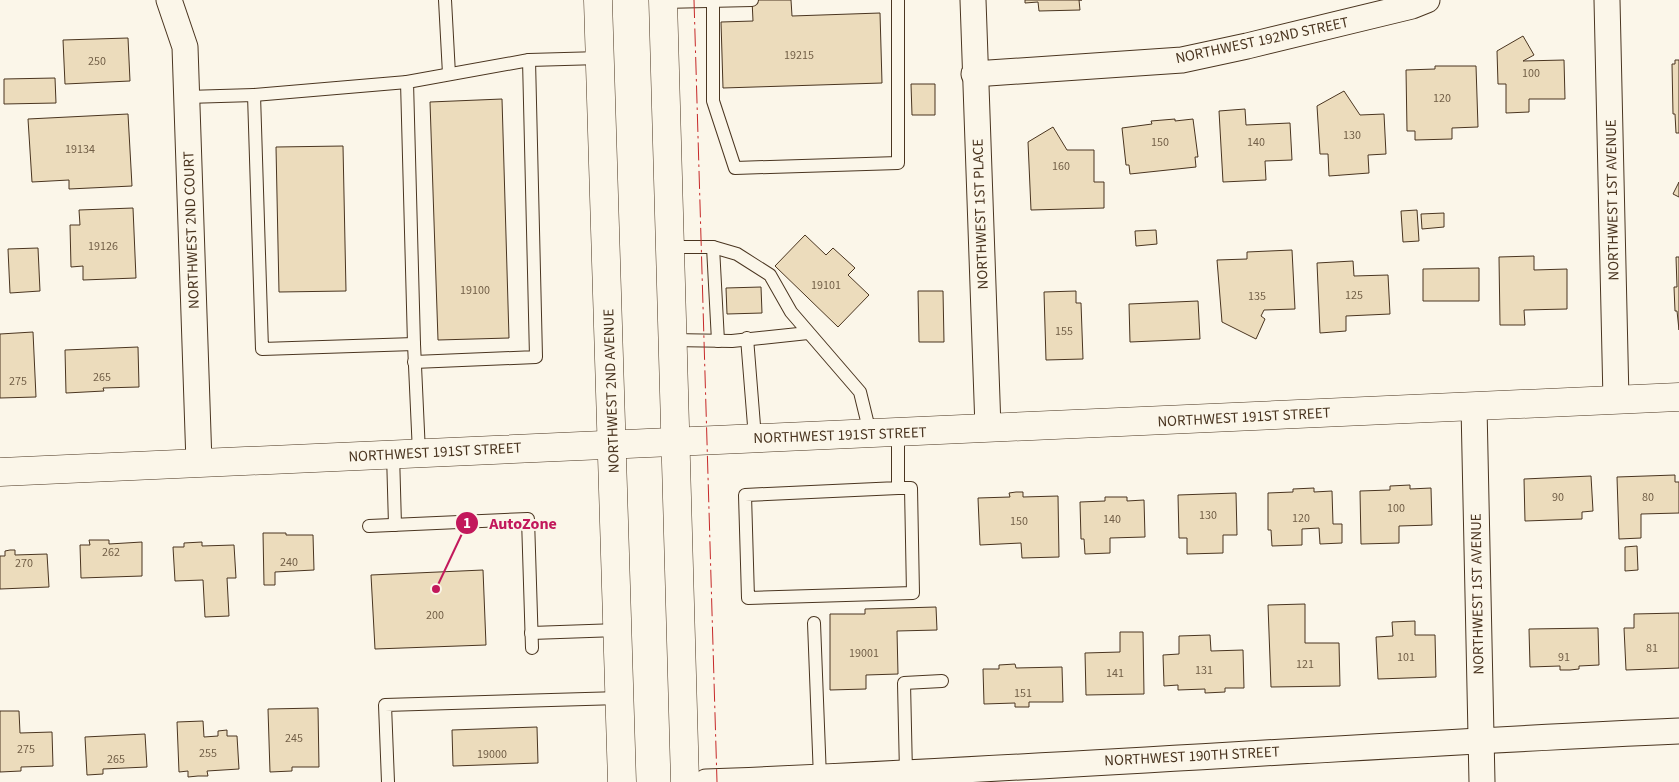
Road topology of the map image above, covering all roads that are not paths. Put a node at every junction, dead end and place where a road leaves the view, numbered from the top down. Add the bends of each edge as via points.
1 (169, 0) edge
2 (445, 0) edge
3 (598, 0) edge
4 (714, 0) edge
5 (752, 0) edge
6 (898, 0) edge
7 (973, 0) edge
8 (1427, 0) edge
9 (1608, 0) edge
10 (663, 1) edge
11 (600, 58) junction
12 (529, 60) junction
13 (449, 74) junction
14 (974, 74) junction
15 (407, 82) junction
16 (254, 95) junction
17 (187, 97) junction
18 (670, 247) junction
19 (714, 247) junction
20 (808, 333) junction
21 (747, 338) junction
22 (672, 340) junction
23 (718, 341) junction
24 (414, 344) junction
25 (414, 362) junction
26 (1679, 398) edge
27 (1616, 400) junction
28 (1474, 407) junction
29 (988, 428) junction
30 (898, 432) junction
31 (870, 433) junction
32 (755, 438) junction
33 (675, 442) junction
34 (613, 444) junction
35 (406, 454) junction
36 (199, 463) junction
37 (0, 472) edge
38 (898, 488) junction
39 (395, 525) junction
40 (369, 526) dead end
41 (814, 623) dead end
42 (618, 630) junction
43 (531, 633) junction
44 (532, 648) dead end
45 (942, 681) dead end
46 (620, 698) junction
47 (1679, 732) edge
48 (1480, 740) junction
49 (911, 776) edge
50 (820, 778) junction
51 (388, 782) edge
52 (622, 782) edge
53 (685, 782) edge
54 (706, 782) edge
55 (1482, 782) edge

1 - 17 street, NORTHWEST 2ND COURT via 185,47
2 - 13 lane
3 - 11 street, NORTHWEST 2ND AVENUE
4 - 5 lane
4 - 6 lane via 714,101 735,168 898,163
4 - 10 lane
7 - 14 street, NORTHWEST 1ST PLACE
8 - 14 street, NORTHWEST 192ND STREET via 1182,60
9 - 27 street, NORTHWEST 1ST AVENUE
10 - 18 street
11 - 12 lane
11 - 34 street, NORTHWEST 2ND AVENUE
12 - 13 lane
12 - 25 lane via 536,357
13 - 15 lane
14 - 29 street, NORTHWEST 1ST PLACE
15 - 16 lane
15 - 24 lane
16 - 17 lane
16 - 24 lane via 262,349
17 - 36 street, NORTHWEST 2ND COURT
18 - 19 lane
18 - 22 street
19 - 20 lane via 737,254 770,275 791,312
19 - 23 lane
20 - 21 lane
20 - 31 lane via 860,392
21 - 23 lane
21 - 32 lane
22 - 23 lane
22 - 33 street
24 - 25 lane
25 - 35 lane
26 - 27 street, NORTHWEST 191ST STREET
27 - 28 street, NORTHWEST 191ST STREET
28 - 29 street, NORTHWEST 191ST STREET
28 - 48 street, NORTHWEST 1ST AVENUE
29 - 30 street, NORTHWEST 191ST STREET
30 - 31 street, NORTHWEST 191ST STREET
30 - 38 lane
31 - 32 street, NORTHWEST 191ST STREET
32 - 33 street, NORTHWEST 191ST STREET
33 - 34 street, NORTHWEST 191ST STREET
33 - 53 street
34 - 35 street, NORTHWEST 191ST STREET
34 - 42 street, NORTHWEST 2ND AVENUE
35 - 36 street, NORTHWEST 191ST STREET
35 - 39 lane
36 - 37 street, NORTHWEST 191ST STREET
38 - 38 lane via 911,488 913,593 748,598 745,495
39 - 40 lane
39 - 43 lane via 528,519
41 - 50 lane
42 - 43 lane
42 - 46 street, NORTHWEST 2ND AVENUE
43 - 44 lane
45 - 49 lane via 904,683
46 - 51 lane via 385,705
46 - 52 street, NORTHWEST 2ND AVENUE
47 - 48 street, NORTHWEST 190TH STREET
48 - 49 street, NORTHWEST 190TH STREET
48 - 55 street, NORTHWEST 1ST AVENUE
49 - 50 street, NORTHWEST 190TH STREET
50 - 54 street, NORTHWEST 190TH STREET

